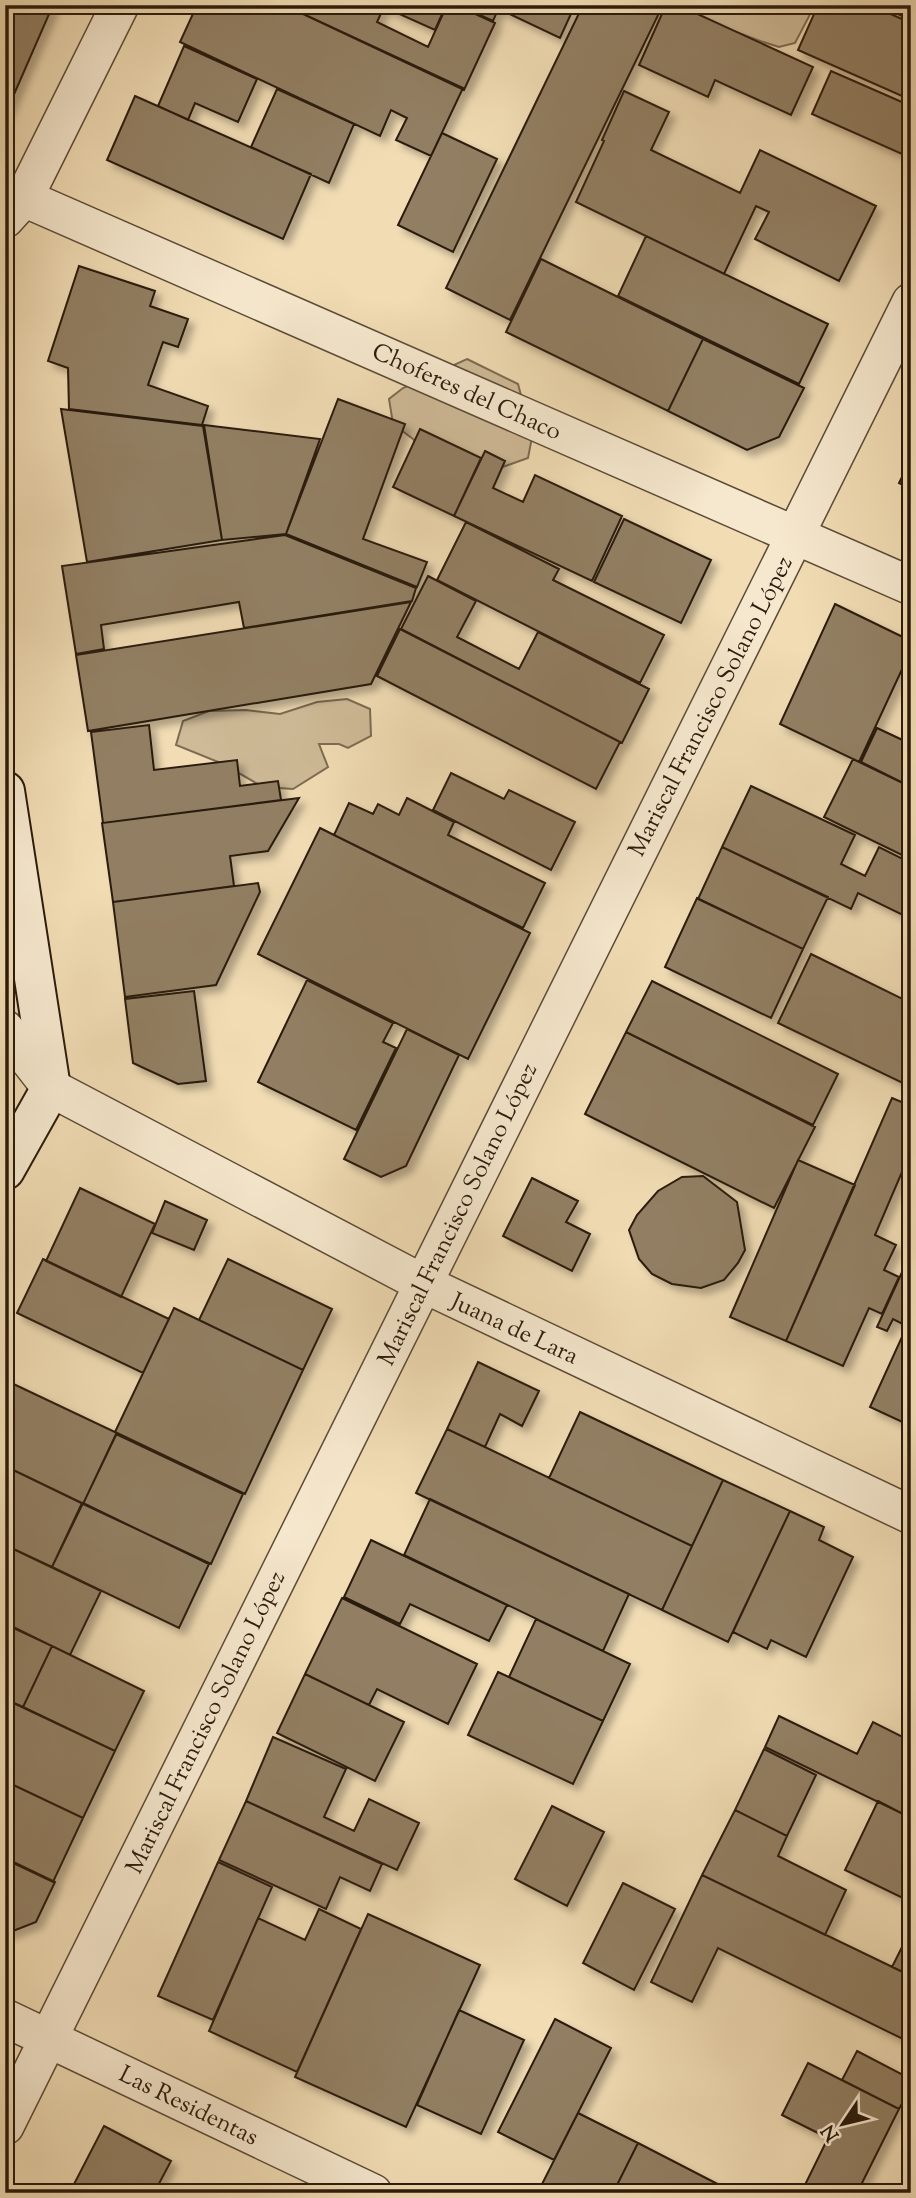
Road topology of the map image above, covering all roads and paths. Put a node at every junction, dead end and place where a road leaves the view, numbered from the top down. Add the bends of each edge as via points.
1 (120, 5) edge
2 (14, 208) edge
3 (911, 302) edge
4 (796, 535) junction
5 (911, 586) edge
6 (5, 791) edge
7 (5, 1029) edge
8 (51, 1088) junction
9 (5, 1170) edge
10 (422, 1283) junction
11 (911, 1516) edge
12 (5, 2018) edge
13 (49, 2038) junction
14 (5, 2126) edge
15 (373, 2193) edge

1 - 2 street
2 - 4 street, Choferes del Chaco
3 - 4 street, Mariscal Francisco Solano López
4 - 5 street, Choferes del Chaco
4 - 10 street, Mariscal Francisco Solano López
6 - 8 main road
7 - 8 street
8 - 9 main road
8 - 10 street, Juana de Lara
10 - 11 street, Juana de Lara
10 - 13 street, Mariscal Francisco Solano López
12 - 13 street, Las Residentas
13 - 14 street, Mariscal Francisco Solano López
13 - 15 street, Las Residentas

